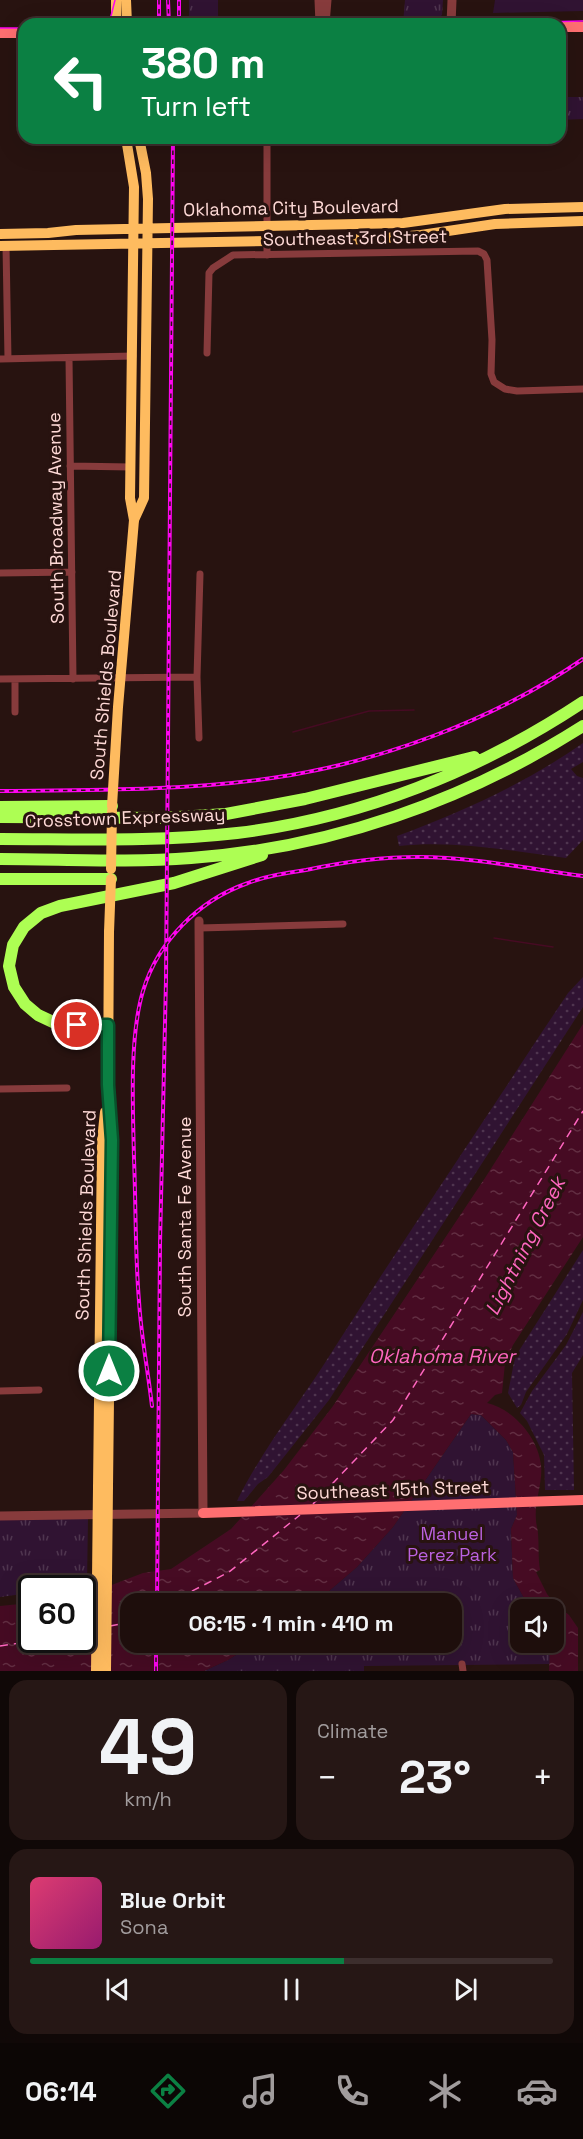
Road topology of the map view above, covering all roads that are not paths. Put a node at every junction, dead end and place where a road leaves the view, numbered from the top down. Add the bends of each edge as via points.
1 (116, 0) edge
2 (126, 0) edge
3 (319, 0) edge
4 (327, 0) edge
5 (452, 0) edge
6 (116, 18) edge
7 (127, 18) edge
8 (320, 18) edge
9 (326, 18) edge
10 (452, 18) edge
11 (566, 27) edge
12 (583, 27) edge
13 (0, 33) edge
14 (18, 33) edge
15 (127, 144) edge
16 (141, 144) edge
17 (267, 144) edge
18 (583, 207) edge
19 (583, 221) edge
20 (267, 226) junction
21 (134, 228) junction
22 (147, 228) junction
23 (0, 234) edge
24 (267, 241) junction
25 (134, 243) junction
26 (147, 243) junction
27 (3, 246) edge
28 (267, 255) junction
29 (207, 353) dead end
30 (133, 356) junction
31 (147, 356) junction
32 (69, 358) junction
33 (4, 359) edge
34 (583, 389) edge
35 (146, 453) junction
36 (70, 466) junction
37 (131, 467) junction
38 (134, 520) junction
39 (72, 572) junction
40 (0, 573) edge
41 (200, 574) dead end
42 (197, 677) junction
43 (15, 679) junction
44 (73, 679) junction
45 (0, 680) edge
46 (583, 702) edge
47 (15, 712) dead end
48 (583, 726) edge
49 (199, 738) dead end
50 (499, 752) junction
51 (0, 807) edge
52 (112, 808) junction
53 (0, 817) edge
54 (0, 839) edge
55 (302, 842) junction
56 (0, 859) edge
57 (0, 879) edge
58 (111, 879) junction
59 (199, 924) joint
60 (342, 924) dead end
61 (108, 1025) junction
62 (67, 1088) dead end
63 (0, 1089) edge
64 (39, 1390) dead end
65 (0, 1391) edge
66 (103, 1487) junction
67 (583, 1500) edge
68 (207, 1513) junction
69 (0, 1516) edge
70 (96, 1671) edge
71 (106, 1671) edge

1 - 6 main road
2 - 7 main road
3 - 8 street
4 - 9 street
5 - 10 street
11 - 12 main road
13 - 14 main road
15 - 21 main road, South Shields Boulevard
16 - 22 main road, South Shields Boulevard
17 - 20 street
18 - 20 main road, Oklahoma City Boulevard via 504,209 403,222
19 - 24 main road, Oklahoma City Boulevard via 495,224 421,236
20 - 22 main road, Oklahoma City Boulevard
20 - 24 street
21 - 22 main road, Oklahoma City Boulevard
21 - 23 main road, Oklahoma City Boulevard
21 - 25 main road, South Shields Boulevard
22 - 26 main road, South Shields Boulevard
24 - 26 main road, Oklahoma City Boulevard
24 - 28 street
25 - 26 main road, Oklahoma City Boulevard
25 - 27 main road, Oklahoma City Boulevard
25 - 30 main road, South Shields Boulevard
26 - 31 main road, South Shields Boulevard
27 - 33 street
28 - 29 street, Southeast 3rd Street via 233,255 209,273
28 - 34 street, Southeast 3rd Street via 478,251 487,260 491,374 497,385 517,391
30 - 31 street
30 - 32 street
30 - 37 main road, South Shields Boulevard
31 - 35 main road, South Shields Boulevard
32 - 33 street
32 - 36 street, South Broadway Avenue
35 - 37 main road
35 - 38 main road, South Shields Boulevard via 144,498
36 - 37 street
36 - 39 street, South Broadway Avenue
37 - 38 main road, South Shields Boulevard
38 - 52 main road, South Shields Boulevard, bridge
39 - 40 street
39 - 44 street, South Broadway Avenue
41 - 42 street
42 - 44 street
42 - 49 street
43 - 44 street
43 - 45 street
43 - 47 street
46 - 50 highway, Crosstown Expressway
48 - 55 highway, Crosstown Expressway via 526,760 449,797 376,823
50 - 53 highway via 226,814 168,818
50 - 54 highway, Crosstown Expressway via 382,800 262,829 175,838
51 - 52 highway
52 - 58 main road, South Shields Boulevard, bridge
55 - 56 highway, Crosstown Expressway via 191,858
55 - 61 highway via 209,873 60,906 32,919 17,936 9,966 14,987 25,1004 54,1023
57 - 58 highway
58 - 61 main road, South Shields Boulevard, bridge
59 - 60 street
59 - 68 street, South Santa Fe Avenue
61 - 66 main road, South Shields Boulevard via 108,1085 102,1140
62 - 63 street
64 - 65 street
66 - 70 main road, South Shields Boulevard, bridge
66 - 71 main road, South Shields Boulevard, bridge
67 - 68 main road, Southeast 15th Street
68 - 69 street

